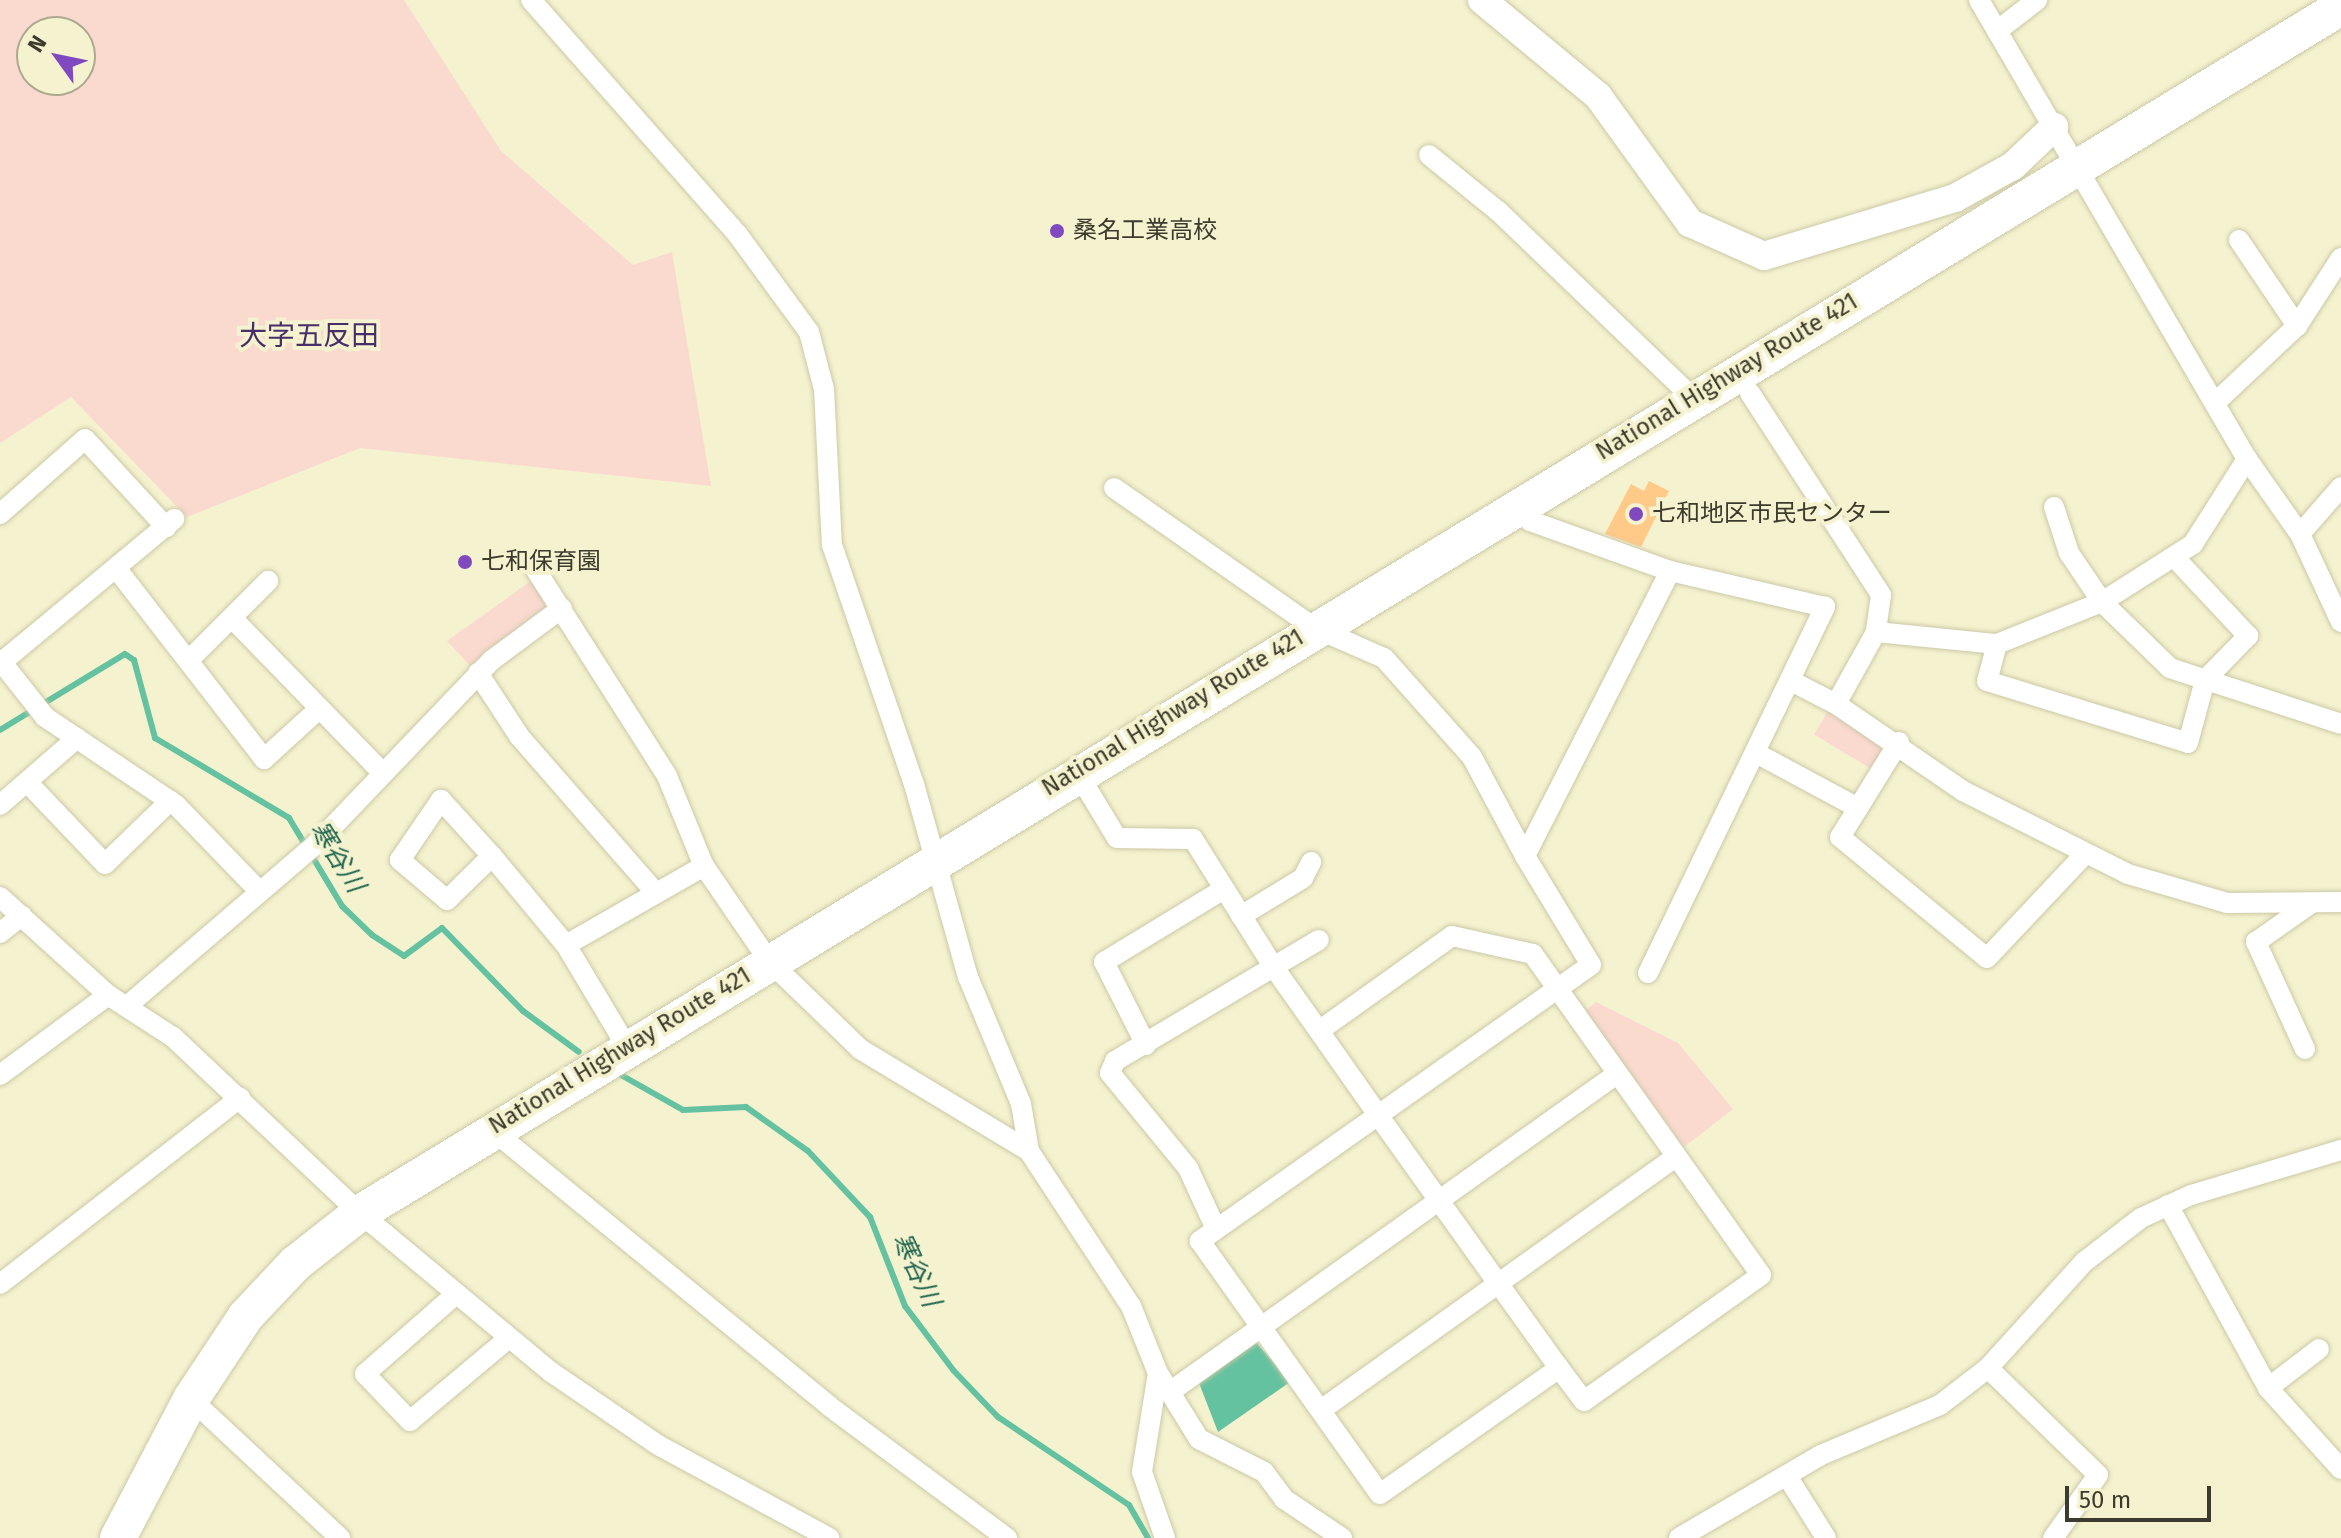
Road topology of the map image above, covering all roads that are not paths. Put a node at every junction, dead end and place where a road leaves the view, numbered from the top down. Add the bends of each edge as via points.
1 (531, 0) edge
2 (1482, 0) edge
3 (1979, 0) edge
4 (2037, 0) edge
5 (2341, 7) edge
6 (1997, 31) junction
7 (2054, 127) junction
8 (1429, 155) dead end
9 (2077, 166) junction
10 (2239, 240) dead end
11 (2341, 258) edge
12 (2297, 326) junction
13 (1750, 393) dead end
14 (1692, 397) junction
15 (2216, 402) junction
16 (2247, 459) junction
17 (2341, 487) edge
18 (1114, 488) dead end
19 (1521, 501) junction
20 (2054, 507) dead end
21 (0, 514) edge
22 (2300, 534) junction
23 (2175, 558) junction
24 (534, 567) dead end
25 (116, 568) junction
26 (1670, 571) junction
27 (268, 581) dead end
28 (2102, 602) junction
29 (562, 608) junction
30 (234, 620) junction
31 (2341, 622) edge
32 (1313, 627) junction
33 (1876, 632) junction
34 (1997, 644) junction
35 (189, 660) junction
36 (1, 661) edge
37 (478, 673) junction
38 (2205, 680) junction
39 (1791, 681) junction
40 (1836, 704) junction
41 (319, 709) junction
42 (2341, 724) edge
43 (77, 738) junction
44 (1899, 742) junction
45 (1756, 753) junction
46 (1077, 772) junction
47 (383, 773) junction
48 (27, 782) junction
49 (170, 801) junction
50 (0, 805) edge
51 (1858, 808) junction
52 (2084, 855) junction
53 (492, 856) junction
54 (1525, 856) junction
55 (936, 858) junction
56 (1311, 862) dead end
57 (704, 866) junction
58 (1224, 889) junction
59 (259, 891) junction
60 (656, 893) junction
61 (0, 897) edge
62 (2341, 902) edge
63 (2310, 904) junction
64 (22, 915) junction
65 (1241, 916) junction
66 (0, 933) edge
67 (1319, 940) dead end
68 (566, 945) junction
69 (769, 961) junction
70 (1275, 969) junction
71 (1648, 973) dead end
72 (1557, 988) junction
73 (108, 995) junction
74 (127, 1006) junction
75 (1319, 1031) junction
76 (1146, 1045) junction
77 (627, 1047) junction
78 (2305, 1049) dead end
79 (1617, 1074) junction
80 (0, 1075) edge
81 (240, 1098) junction
82 (1378, 1115) junction
83 (491, 1129) junction
84 (2341, 1150) edge
85 (1029, 1151) junction
86 (1676, 1157) junction
87 (1439, 1200) junction
88 (2168, 1205) junction
89 (360, 1213) junction
90 (1216, 1229) junction
91 (1498, 1283) junction
92 (0, 1284) edge
93 (456, 1294) junction
94 (1261, 1327) junction
95 (509, 1338) junction
96 (2319, 1349) dead end
97 (1559, 1368) junction
98 (1988, 1368) junction
99 (1158, 1373) junction
100 (2268, 1388) junction
101 (1174, 1389) junction
102 (191, 1399) junction
103 (1321, 1410) junction
104 (2341, 1469) edge
105 (1787, 1476) junction
106 (118, 1538) edge
107 (340, 1538) edge
108 (829, 1538) edge
109 (1007, 1538) edge
110 (1165, 1538) edge
111 (1342, 1538) edge
112 (1679, 1538) edge
113 (1826, 1538) edge
114 (2053, 1538) edge

1 - 55 street via 738,235 809,332 824,389 832,545
2 - 7 street via 1598,96 1690,223 1764,256 1955,198 2013,166
3 - 6 street
4 - 6 street
5 - 9 highway, National Highway Route 421
6 - 7 street
7 - 9 street
8 - 14 street via 1498,211
9 - 14 highway, National Highway Route 421
9 - 15 street
10 - 12 street
11 - 12 street
12 - 15 street
13 - 33 street via 1881,595
14 - 19 highway, National Highway Route 421
15 - 16 street
16 - 22 street
16 - 23 street via 2193,544
17 - 22 street
18 - 32 street
19 - 26 street via 1530,521
19 - 32 highway, National Highway Route 421
20 - 28 street via 2069,553
21 - 25 street via 85,439 171,522
22 - 31 street
23 - 28 street
23 - 38 street via 2248,636
24 - 29 street
25 - 35 street
25 - 36 street
26 - 39 street via 1825,607
26 - 54 street
27 - 30 street
28 - 34 street
28 - 38 street via 2170,668
29 - 37 street
29 - 57 street via 667,776
30 - 35 street
30 - 41 street
32 - 46 highway, National Highway Route 421
32 - 54 street via 1384,658 1472,757
33 - 34 street
33 - 40 street
34 - 38 street via 1987,681 2188,743
35 - 41 street via 226,718 264,759
36 - 43 street via 45,717
37 - 47 street
37 - 60 street via 519,736
38 - 42 street
39 - 40 street
39 - 45 street
40 - 44 street
41 - 47 street
43 - 48 street
43 - 49 street
44 - 51 street
44 - 52 street via 1963,791
45 - 51 street
45 - 71 street
46 - 55 highway, National Highway Route 421
46 - 58 street via 1117,838 1193,839
47 - 59 street via 310,850
48 - 49 street via 105,864
48 - 50 street
49 - 59 street
51 - 52 street via 1840,837 1987,958
52 - 63 street via 2186,896
53 - 53 street via 447,900 400,860 441,800
53 - 68 street
54 - 72 street via 1591,965
55 - 69 highway, National Highway Route 421
55 - 85 street via 968,977 1021,1104
56 - 65 street via 1303,878
57 - 60 street
57 - 69 street
58 - 65 street
58 - 76 street via 1104,962
59 - 74 street
60 - 68 street
61 - 64 street
62 - 63 street
63 - 78 street via 2256,942
64 - 66 street
64 - 73 street
65 - 70 street
67 - 70 street
68 - 77 street
69 - 77 highway, National Highway Route 421
69 - 85 street via 860,1049
70 - 75 street
70 - 76 street
72 - 75 street via 1518,946 1452,936
72 - 79 street
72 - 82 street
73 - 74 street
73 - 80 street
74 - 81 street
75 - 82 street
76 - 90 street via 1115,1061 1110,1073 1188,1168
77 - 83 highway, National Highway Route 421
79 - 86 street
79 - 87 street
81 - 89 street
81 - 92 street
82 - 87 street
82 - 90 street
83 - 89 highway, National Highway Route 421
83 - 109 street via 829,1406
84 - 88 street
85 - 99 street via 1131,1306
86 - 91 street
86 - 97 street via 1761,1275 1584,1401
87 - 91 street
87 - 94 street
88 - 98 street via 2084,1262
88 - 100 street
89 - 93 street
89 - 102 highway, National Highway Route 421 via 270,1289
90 - 94 street via 1200,1241
91 - 97 street
91 - 103 street
93 - 95 street
93 - 95 street via 365,1374 410,1421
94 - 101 street
94 - 103 street
95 - 108 street via 619,1421
96 - 100 street
97 - 103 street via 1380,1494
98 - 105 street via 1940,1405
98 - 114 street via 2098,1475
99 - 101 street
99 - 110 street via 1142,1472
100 - 104 street
101 - 111 street via 1212,1451 1264,1472 1284,1499
102 - 106 highway, National Highway Route 421
102 - 107 street
105 - 112 street
105 - 113 street

